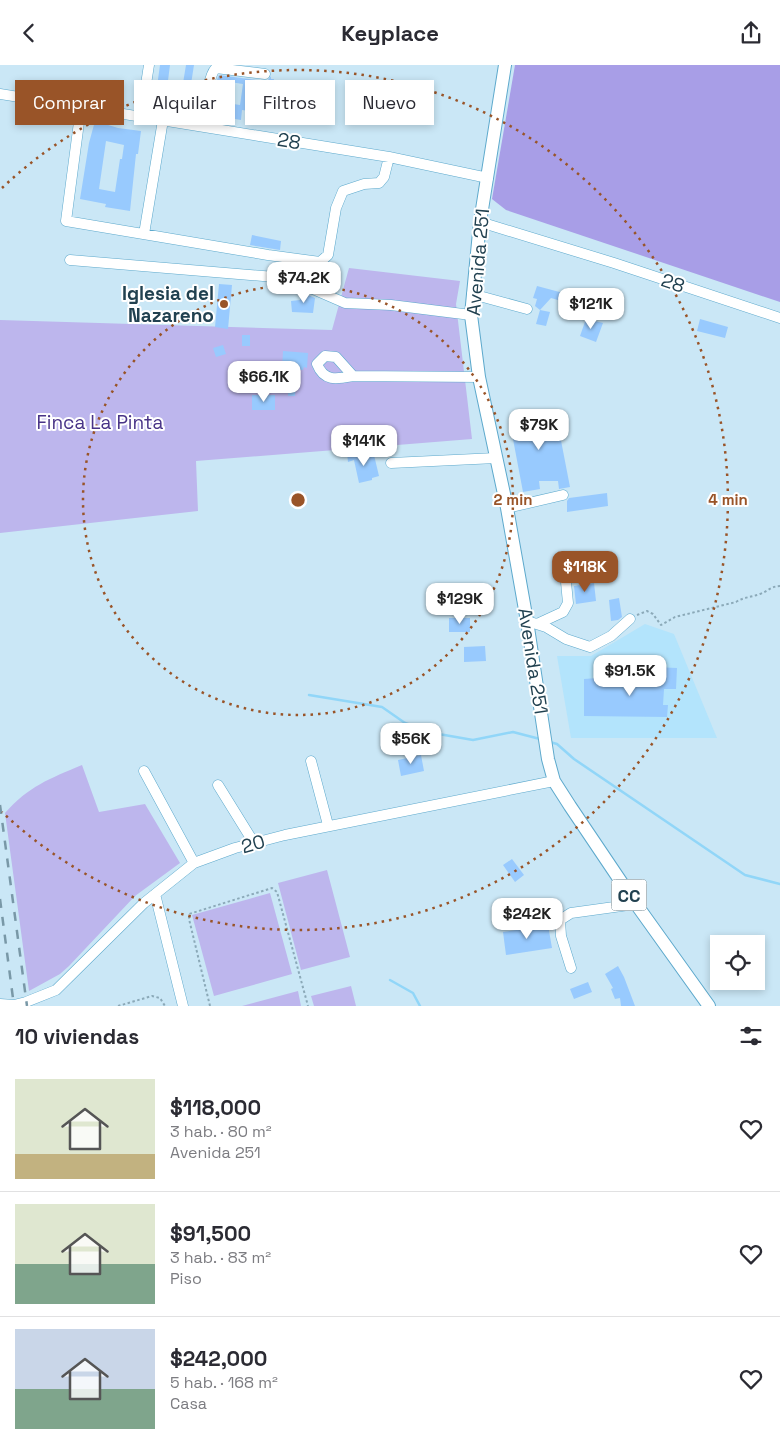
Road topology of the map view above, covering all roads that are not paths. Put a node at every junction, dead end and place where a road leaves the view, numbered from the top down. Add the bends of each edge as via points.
1 (149, 65) edge
2 (505, 65) edge
3 (265, 75) dead end
4 (147, 80) edge
5 (0, 94) edge
6 (15, 96) edge
7 (79, 125) edge
8 (162, 125) edge
9 (192, 125) edge
10 (203, 127) junction
11 (389, 157) junction
12 (488, 178) junction
13 (480, 222) junction
14 (144, 234) junction
15 (70, 260) dead end
16 (472, 294) junction
17 (527, 309) dead end
18 (471, 315) junction
19 (780, 318) edge
20 (353, 375) dead end
21 (479, 377) junction
22 (496, 458) junction
23 (392, 463) dead end
24 (563, 495) dead end
25 (507, 508) junction
26 (566, 582) dead end
27 (630, 619) road end
28 (532, 622) junction
29 (311, 761) dead end
30 (144, 771) dead end
31 (554, 781) junction
32 (218, 785) dead end
33 (328, 825) junction
34 (254, 843) junction
35 (194, 863) junction
36 (155, 894) junction
37 (636, 904) junction
38 (571, 968) dead end
39 (1, 1005) edge
40 (183, 1006) edge
41 (709, 1006) edge

1 - 4 street
2 - 12 main road, Avenida 251 / CC
3 - 10 street via 214,69
5 - 6 street, 28
7 - 14 street via 66,221
8 - 14 street
9 - 10 street, 28
10 - 11 street, 28
11 - 12 street, 28
11 - 14 street via 384,177 379,183 343,191 336,208 328,255 320,262
12 - 13 main road, Avenida 251 / CC
13 - 16 main road, Avenida 251 / CC
13 - 19 street, 28
15 - 18 street via 275,277 292,280 345,303
16 - 17 street
16 - 18 main road, Avenida 251 / CC
18 - 21 main road, Avenida 251 / CC
20 - 21 street
21 - 22 main road, Avenida 251 / CC
22 - 23 street
22 - 25 main road, Avenida 251 / CC
24 - 25 street
25 - 28 main road, Avenida 251 / CC
26 - 28 street via 568,603 563,612
27 - 28 street via 611,637 590,647
28 - 31 main road, Avenida 251 / CC via 539,709
29 - 33 street
30 - 35 street
31 - 33 street, 20
31 - 37 main road, Avenida 251 / CC
32 - 34 street
33 - 34 street, 20
34 - 35 street, 20
35 - 36 street, 20
36 - 39 street, 20 via 56,990 26,1003
36 - 40 street
37 - 38 street via 572,913 560,920 561,936
37 - 41 main road, Avenida 251 / CC

